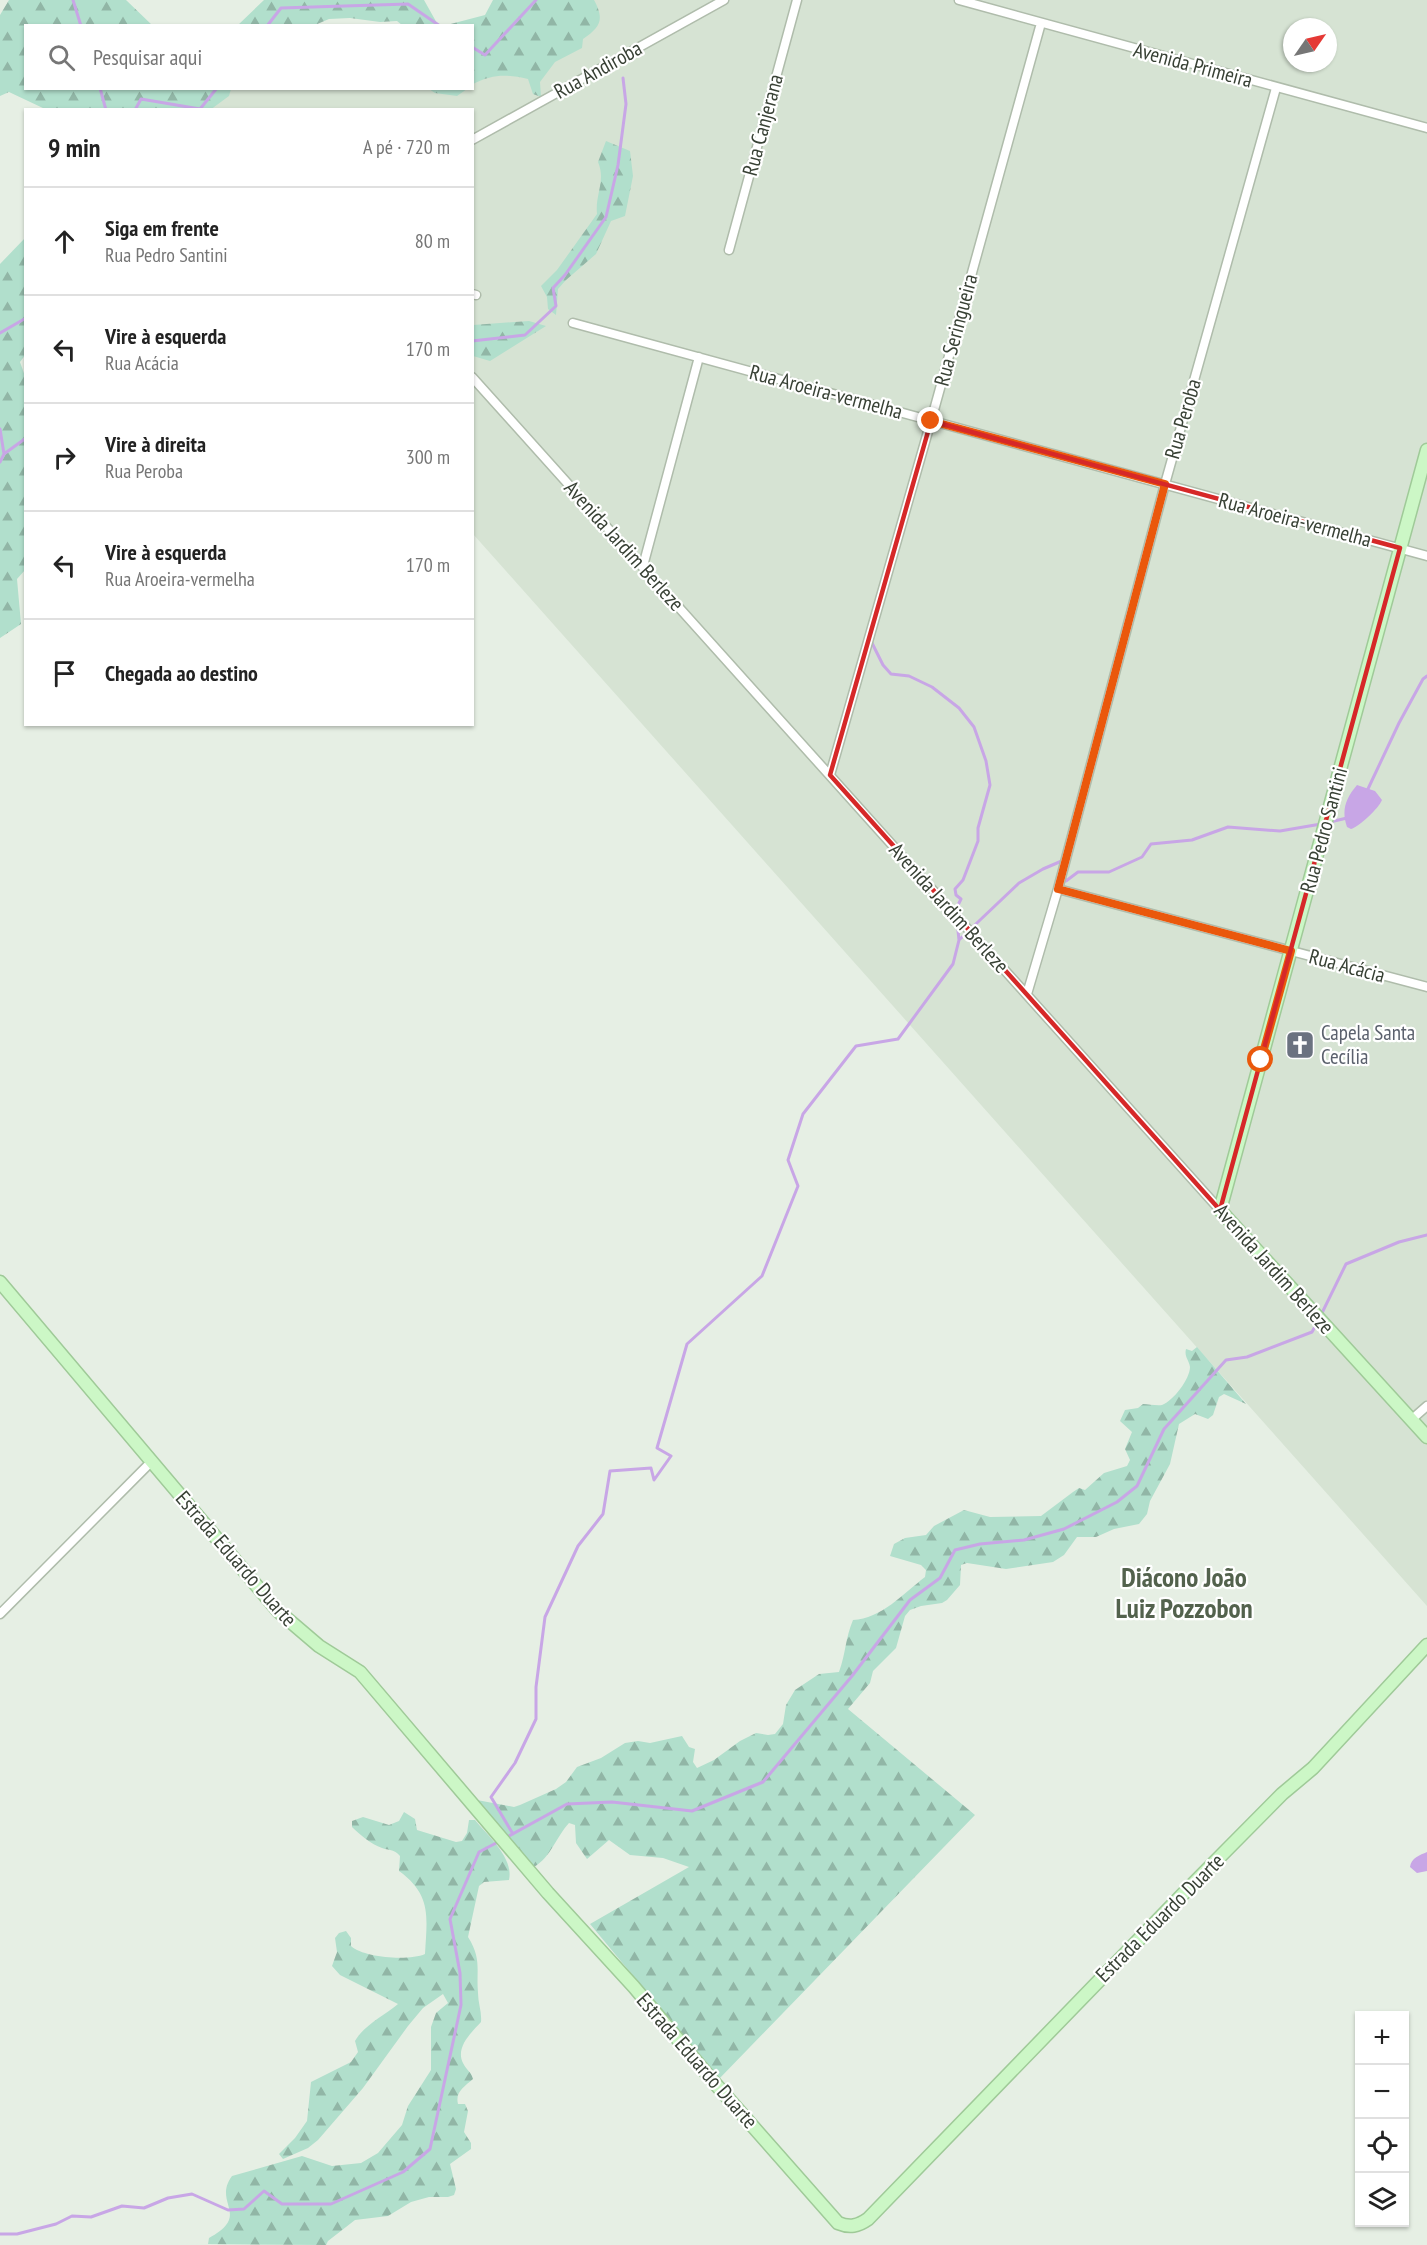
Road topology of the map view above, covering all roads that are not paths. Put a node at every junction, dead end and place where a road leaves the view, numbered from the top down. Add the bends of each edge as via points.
1 (724, 0) edge
2 (797, 0) edge
3 (959, 0) edge
4 (1041, 22) junction
5 (1276, 88) junction
6 (1427, 128) edge
7 (474, 139) edge
8 (729, 250) dead end
9 (573, 323) dead end
10 (699, 357) junction
11 (474, 379) edge
12 (931, 421) junction
13 (1427, 450) edge
14 (1165, 484) junction
15 (1400, 549) junction
16 (1427, 556) edge
17 (643, 566) junction
18 (830, 775) junction
19 (1058, 889) junction
20 (1291, 951) junction
21 (1427, 987) edge
22 (1027, 994) junction
23 (1220, 1210) junction
24 (0, 1282) edge
25 (1427, 1406) edge
26 (1411, 1420) junction
27 (1427, 1437) edge
28 (151, 1461) junction
29 (0, 1614) edge
30 (1427, 1645) edge

1 - 7 street, Rua Andiroba
2 - 8 street, Rua Canjerana
3 - 4 street, Avenida Primeira
4 - 5 street, Avenida Primeira
4 - 12 street, Rua Seringueira
5 - 6 street, Avenida Primeira
5 - 14 street, Rua Peroba
9 - 10 street, Rua Aroeira-vermelha
10 - 12 street, Rua Aroeira-vermelha
10 - 17 street
11 - 17 street, Avenida Jardim Berleze
12 - 14 street, Rua Aroeira-vermelha
12 - 18 street, Rua Seringueira
13 - 15 street, Rua Pedro Santini
14 - 15 street, Rua Aroeira-vermelha
14 - 19 street, Rua Peroba
15 - 16 street, Rua Aroeira-vermelha
15 - 20 street, Rua Pedro Santini
17 - 18 street, Avenida Jardim Berleze
18 - 22 street, Avenida Jardim Berleze
19 - 20 street, Rua Acácia
19 - 22 street, Rua Peroba
20 - 21 street, Rua Acácia
20 - 23 street, Rua Pedro Santini
22 - 23 street, Avenida Jardim Berleze
23 - 26 street, Avenida Jardim Berleze
24 - 28 street, Estrada Eduardo Duarte
25 - 26 street
26 - 27 street, Avenida Jardim Berleze
28 - 29 street
28 - 30 street, Estrada Eduardo Duarte via 278,1611 310,1639 360,1672 548,1893 834,2218 846,2226 868,2219 1192,1885 1313,1768

